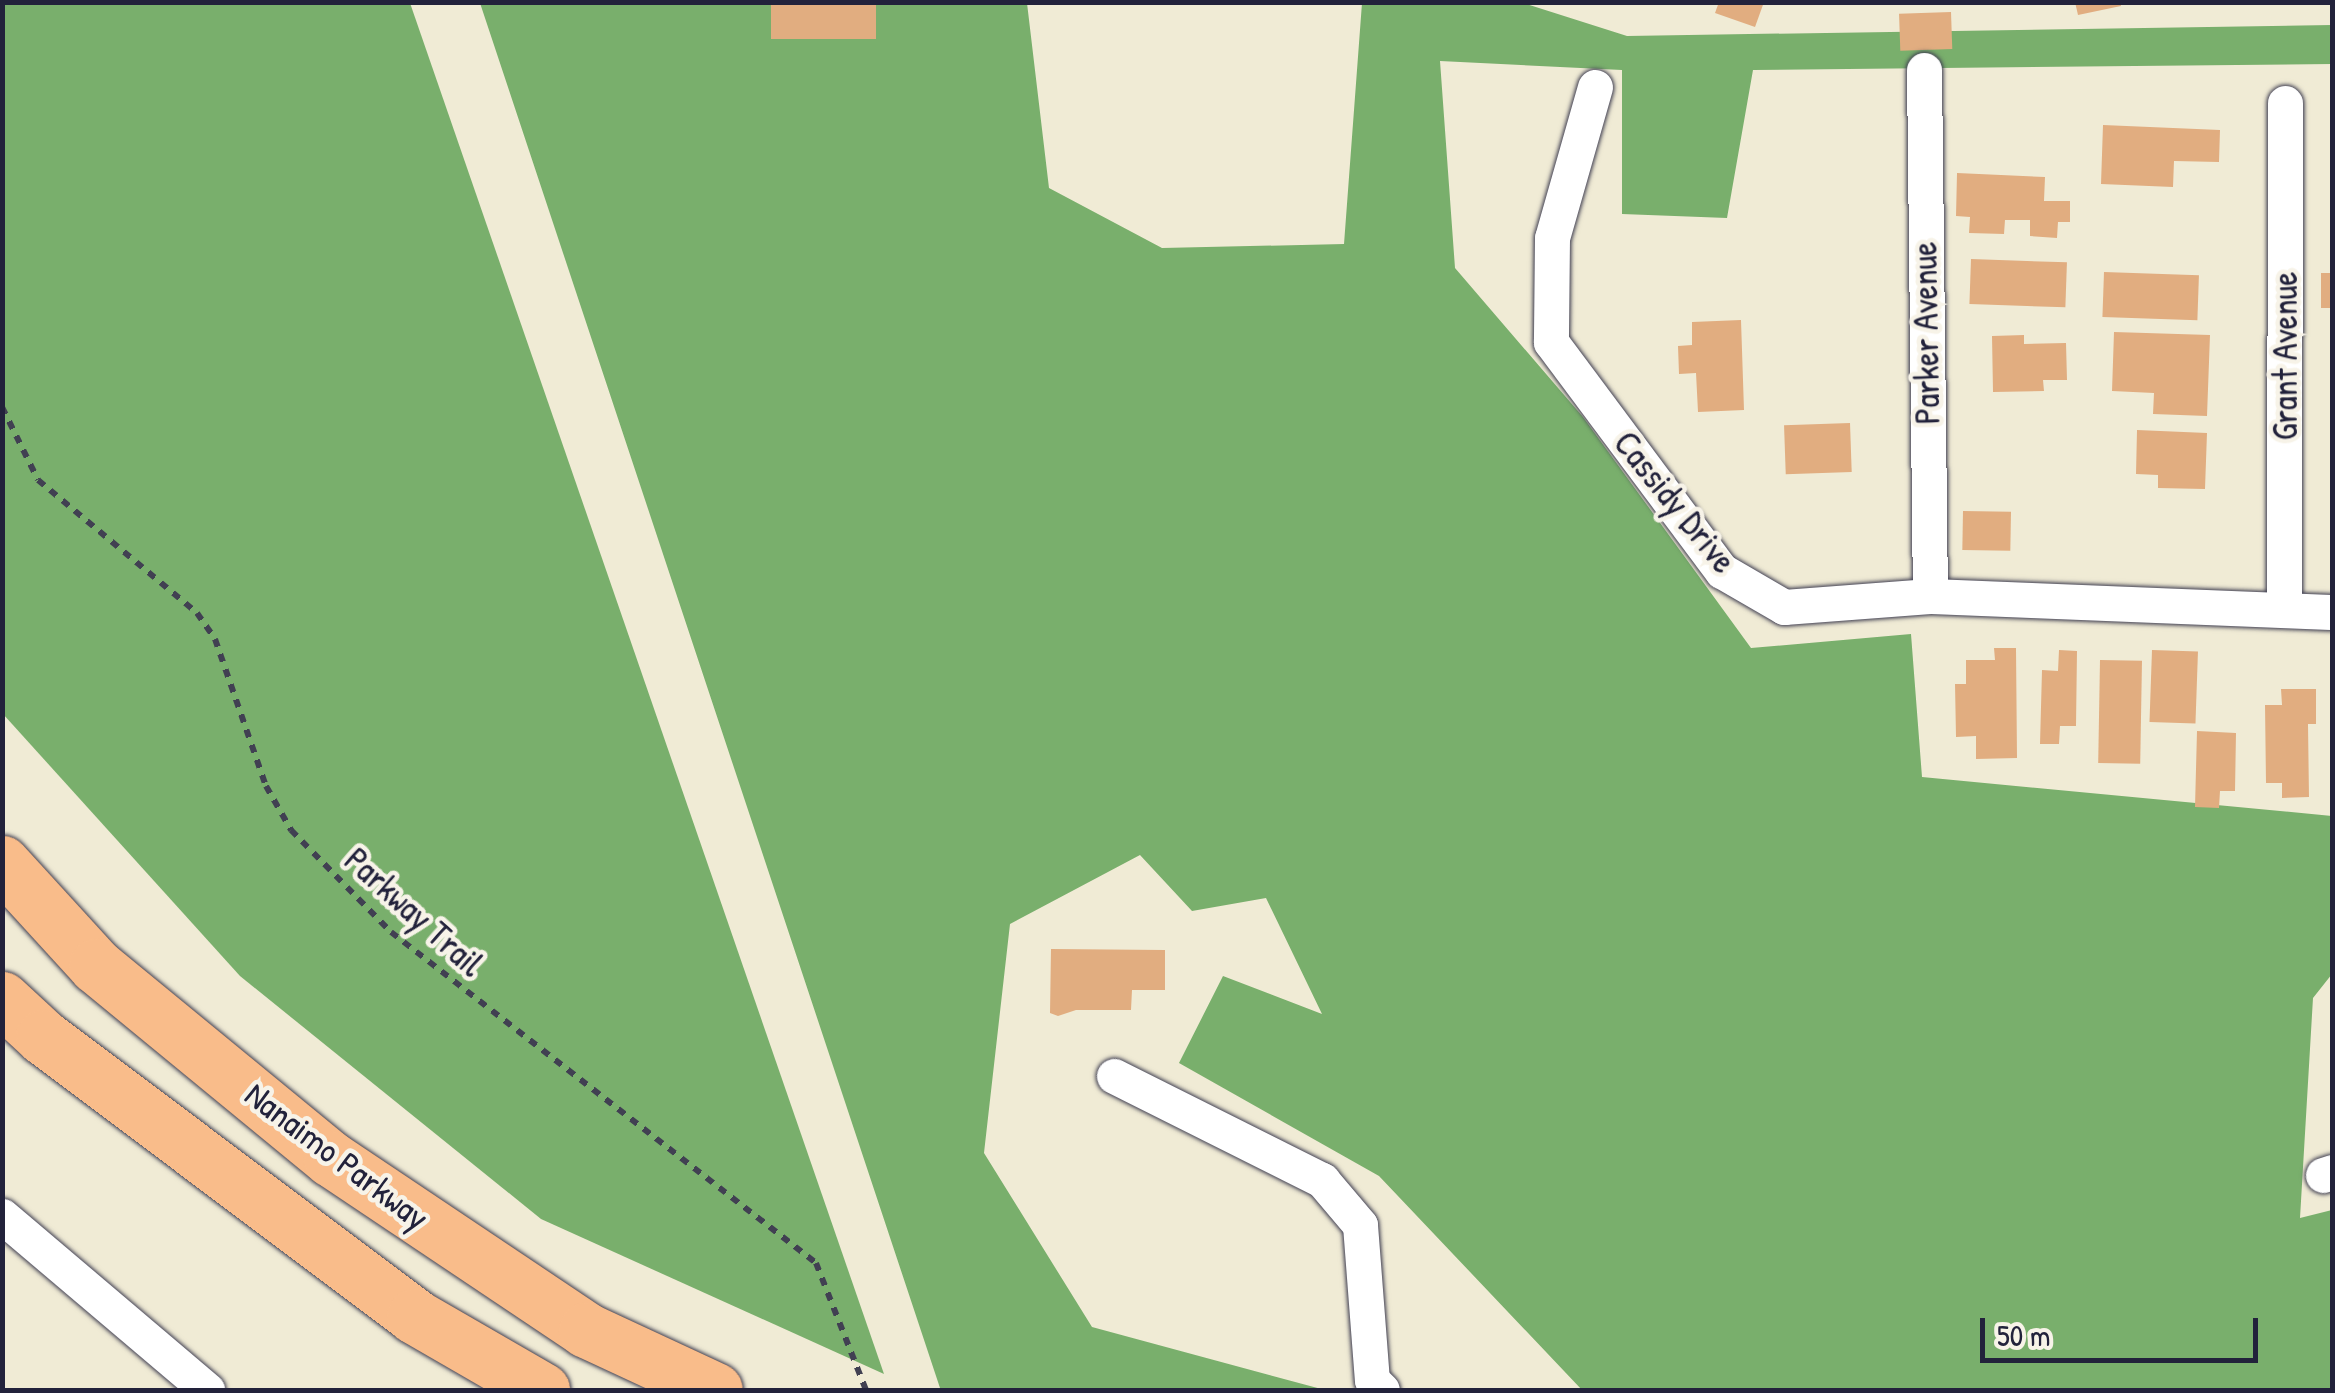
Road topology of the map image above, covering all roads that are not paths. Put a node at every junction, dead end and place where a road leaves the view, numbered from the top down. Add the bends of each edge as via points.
1 (1924, 70) dead end
2 (1595, 87) dead end
3 (2285, 103) dead end
4 (1930, 596) junction
5 (2284, 609) junction
6 (2332, 612) edge
7 (2, 863) edge
8 (2, 999) edge
9 (1114, 1076) dead end
10 (2, 1216) edge
11 (207, 1390) edge
12 (542, 1390) edge
13 (715, 1390) edge
14 (1382, 1390) edge

1 - 4 street, Parker Avenue
2 - 4 street, Cassidy Drive via 1552,238 1552,342 1722,571 1784,607
3 - 5 street, Grant Avenue
4 - 5 street, Cassidy Drive
5 - 6 street, Cassidy Drive
7 - 13 highway, Nanaimo Parkway via 96,966 331,1159 586,1330
8 - 12 highway via 43,1038 414,1316
9 - 14 street via 1322,1180 1360,1225 1372,1380
10 - 11 street

